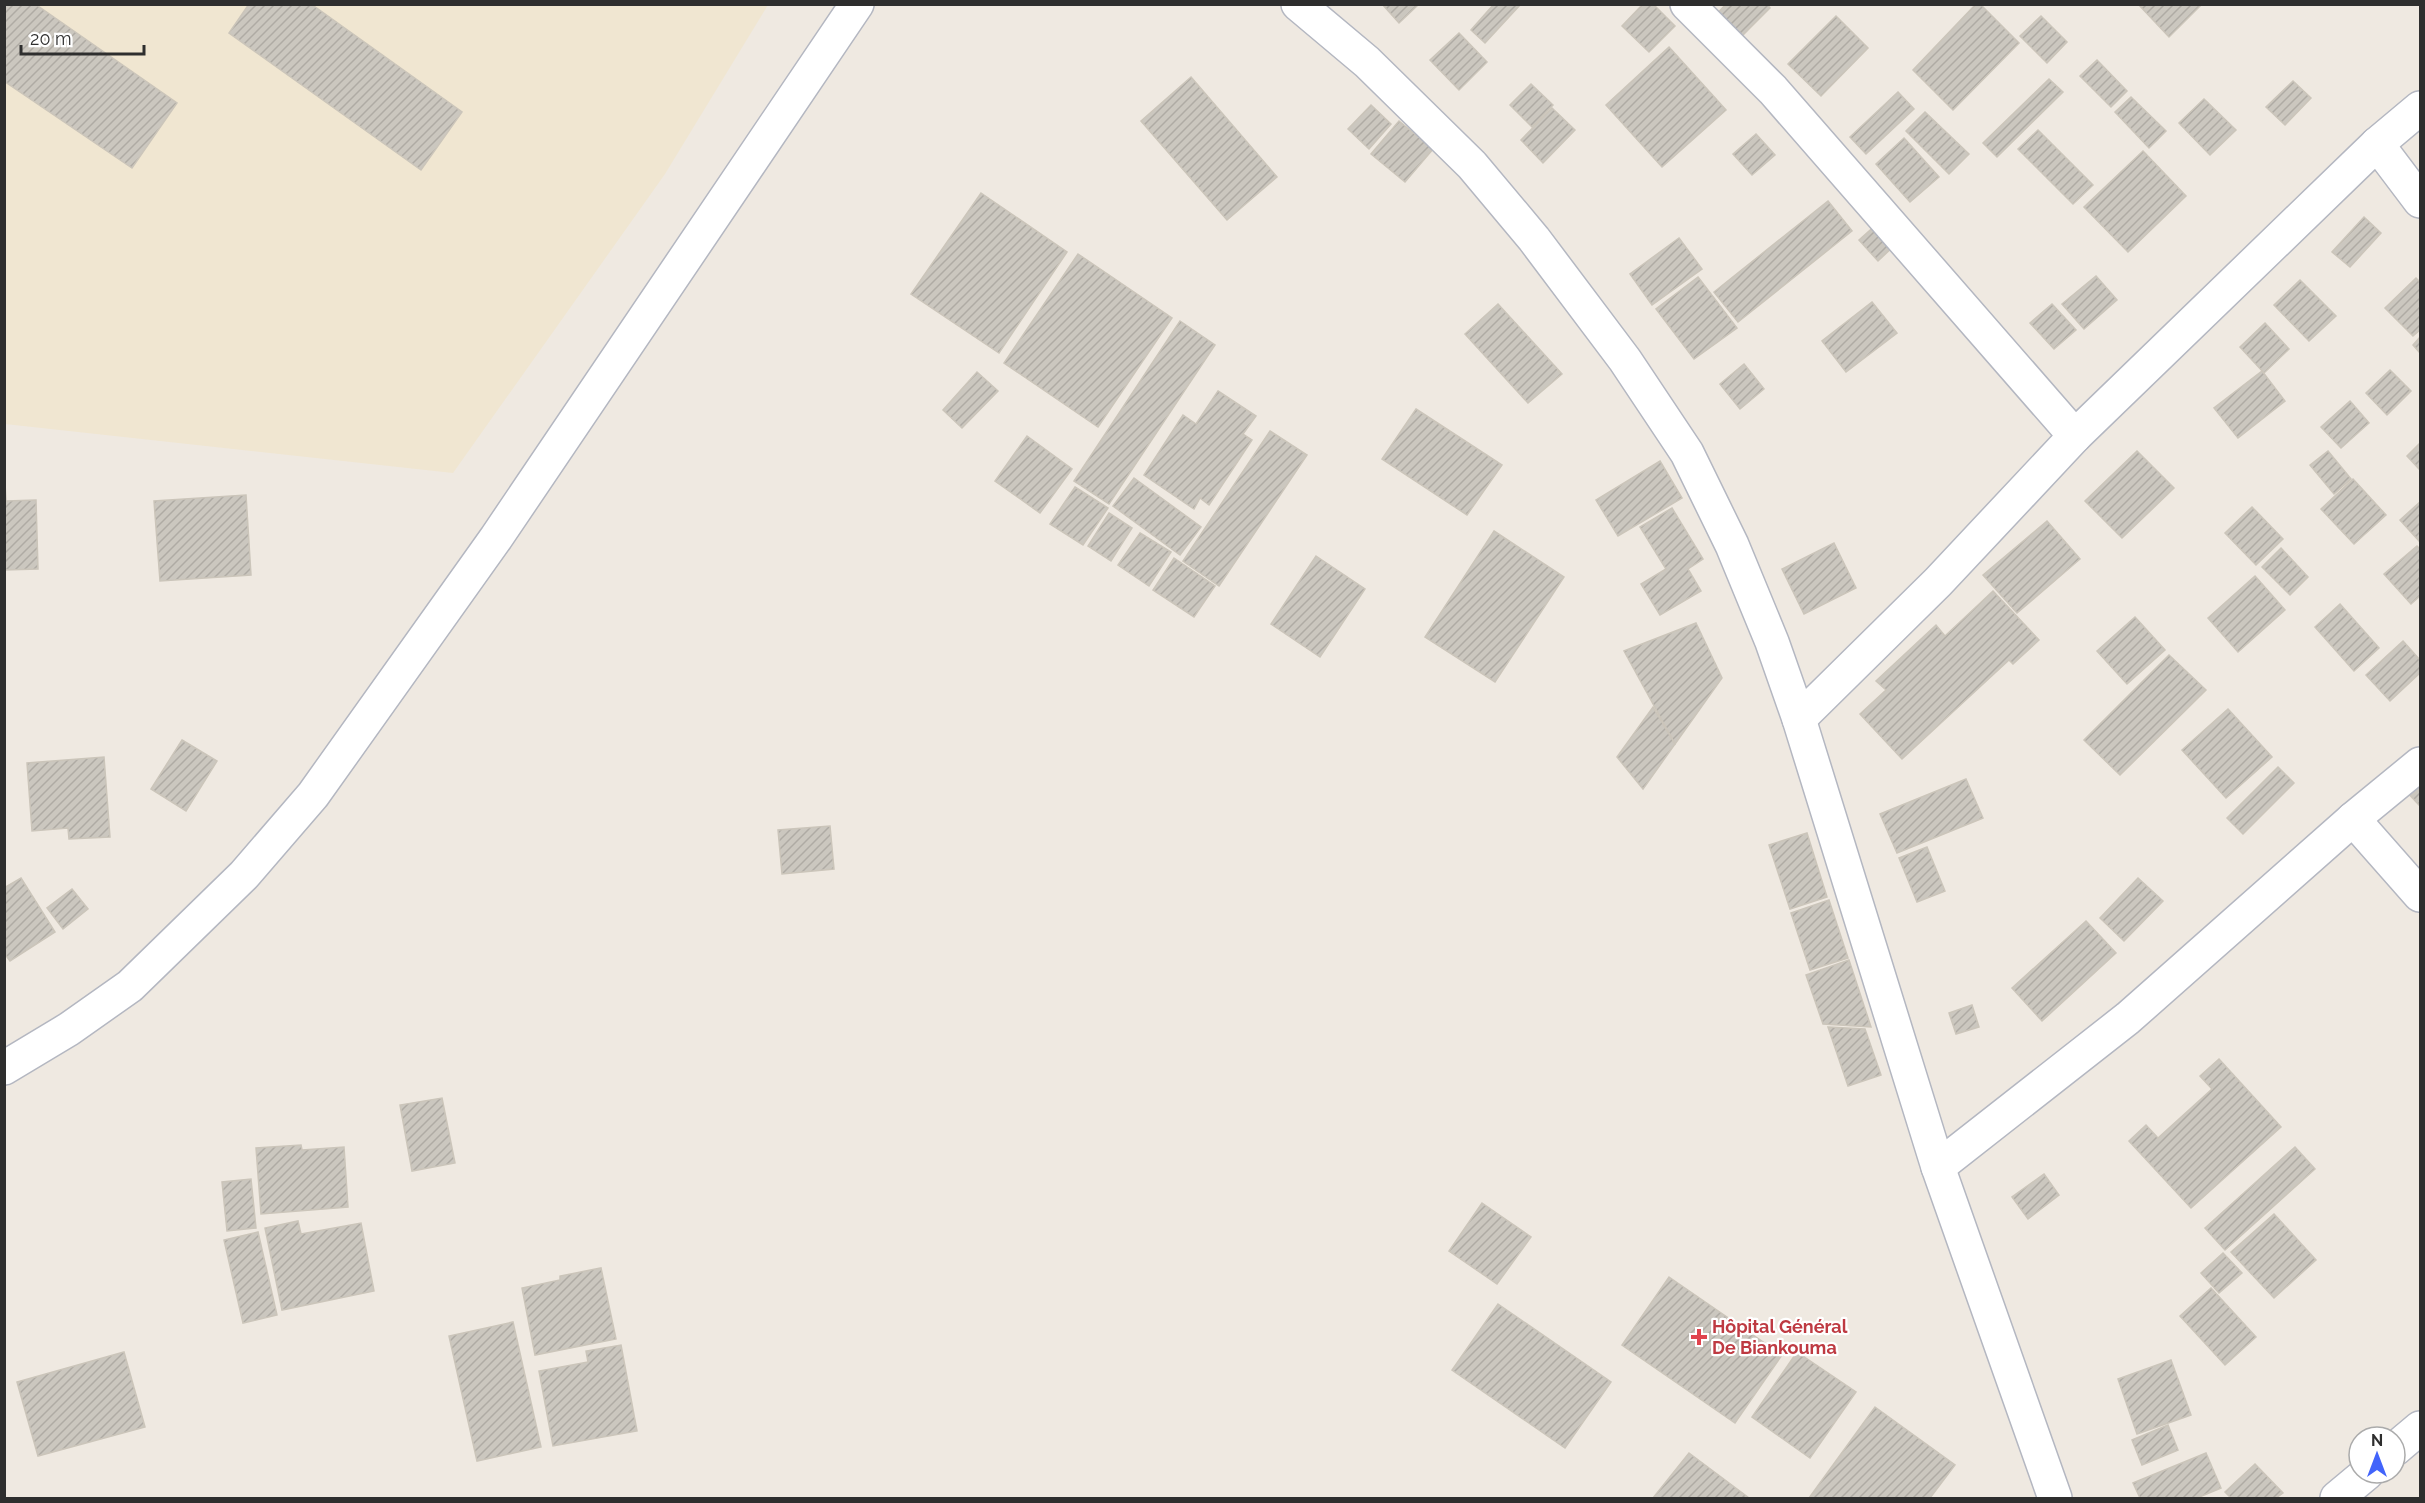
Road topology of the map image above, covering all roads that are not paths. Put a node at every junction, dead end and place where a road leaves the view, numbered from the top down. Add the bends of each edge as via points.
1 (857, 4) edge
2 (1298, 4) edge
3 (1687, 4) edge
4 (2421, 108) edge
5 (2377, 144) junction
6 (2421, 201) edge
7 (2075, 436) junction
8 (1799, 719) junction
9 (2421, 764) edge
10 (2353, 819) junction
11 (2421, 895) edge
12 (4, 1068) edge
13 (1938, 1167) junction
14 (2421, 1428) edge
15 (2407, 1439) edge
16 (2353, 1485) edge
17 (2055, 1498) edge
18 (2337, 1498) edge

1 - 12 street via 496,538 313,795 244,875 130,986
2 - 8 street via 1367,62 1472,165 1534,239 1625,360 1687,453 1732,545
3 - 7 street via 1773,90
4 - 5 street
5 - 6 street
5 - 7 street
7 - 8 street via 1938,582
8 - 13 street
9 - 10 street
10 - 11 street
10 - 13 street via 2128,1018
13 - 17 street
14 - 15 street
16 - 18 street

